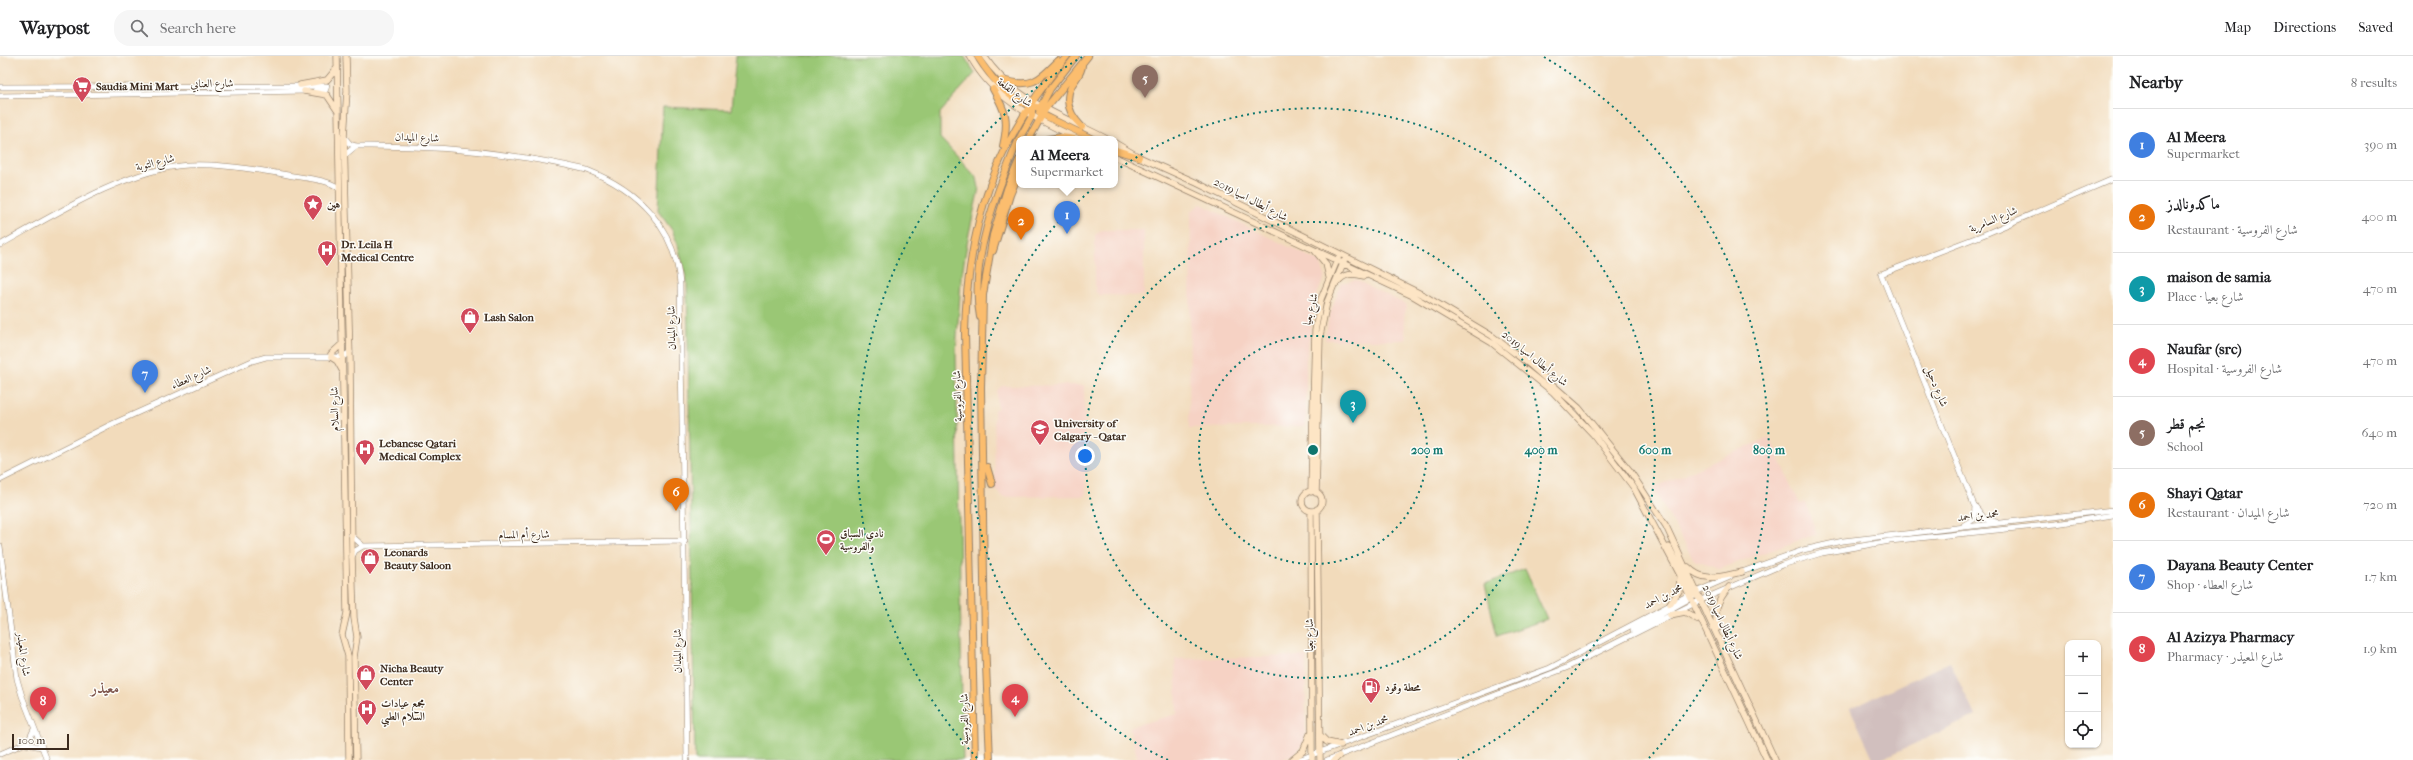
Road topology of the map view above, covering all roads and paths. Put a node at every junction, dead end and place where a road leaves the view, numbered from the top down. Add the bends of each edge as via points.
1 (337, 56) edge
2 (346, 56) edge
3 (970, 56) edge
4 (977, 56) edge
5 (984, 56) edge
6 (1063, 56) edge
7 (1067, 56) edge
8 (1076, 56) edge
9 (1088, 56) edge
10 (1082, 63) junction
11 (337, 68) junction
12 (1002, 80) junction
13 (300, 85) junction
14 (0, 87) edge
15 (993, 89) junction
16 (304, 91) junction
17 (0, 96) edge
18 (1035, 109) junction
19 (338, 111) junction
20 (1039, 120) junction
21 (1082, 127) junction
22 (1021, 136) edge
23 (1031, 136) edge
24 (1074, 136) edge
25 (1087, 136) edge
26 (1101, 136) edge
27 (344, 137) junction
28 (1118, 145) edge
29 (356, 146) junction
30 (1016, 146) edge
31 (1118, 151) edge
32 (1002, 153) junction
33 (345, 155) junction
34 (1118, 158) edge
35 (1139, 158) junction
36 (1016, 168) edge
37 (339, 174) junction
38 (2113, 179) edge
39 (1016, 181) edge
40 (329, 182) junction
41 (339, 189) junction
42 (0, 245) edge
43 (1311, 248) junction
44 (1341, 259) junction
45 (987, 263) junction
46 (1881, 274) joint
47 (1329, 280) junction
48 (1332, 289) junction
49 (1412, 296) junction
50 (982, 328) junction
51 (343, 343) junction
52 (347, 355) junction
53 (331, 356) junction
54 (343, 372) junction
55 (981, 388) junction
56 (0, 479) edge
57 (992, 484) dead end
58 (1314, 492) junction
59 (1974, 506) junction
60 (1314, 510) junction
61 (2113, 510) edge
62 (2113, 515) edge
63 (2002, 523) junction
64 (1959, 527) junction
65 (352, 536) junction
66 (1662, 539) junction
67 (685, 541) junction
68 (0, 546) edge
69 (363, 546) junction
70 (352, 558) junction
71 (1684, 562) junction
72 (1740, 572) junction
73 (1680, 575) junction
74 (1729, 587) junction
75 (1695, 597) junction
76 (1670, 604) junction
77 (1670, 615) junction
78 (1702, 626) junction
79 (1629, 636) junction
80 (1726, 652) junction
81 (1312, 726) junction
82 (34, 728) junction
83 (1320, 735) junction
84 (22, 745) junction
85 (1342, 745) junction
86 (42, 748) junction
87 (1320, 753) junction
88 (0, 754) edge
89 (1339, 756) junction
90 (1312, 758) edge
91 (990, 759) edge
92 (47, 760) edge
93 (349, 760) edge
94 (356, 760) edge
95 (687, 760) edge
96 (975, 760) edge
97 (1292, 760) edge
98 (1298, 760) edge
99 (1320, 760) edge
100 (1327, 760) edge
101 (1334, 760) edge
102 (1767, 760) edge
103 (1775, 760) edge

1 - 11 main road, شارع السلام
2 - 27 main road, شارع السلام
3 - 15 main road, شارع القلعة
4 - 18 highway via 998,84
5 - 12 main road, شارع القلعة
6 - 12 highway via 1043,77 1032,83 1017,84
7 - 18 highway, شارع الفروسية
8 - 18 highway
9 - 10 highway, شارع الفروسية
10 - 18 highway, شارع الفروسية
10 - 21 highway via 1082,69 1069,91 1068,102 1070,111
11 - 13 main road via 327,80
11 - 19 main road, شارع السلام
12 - 18 main road, شارع القلعة
13 - 14 street, شارع العنابي
13 - 16 street, شارع العنابي via 325,85 328,88 326,91
15 - 18 main road, شارع القلعة
15 - 32 highway via 1006,114 1007,129
16 - 17 street, شارع العنابي
16 - 19 main road via 327,95
18 - 20 highway, شارع الفروسية
18 - 21 main road
18 - 22 highway
18 - 25 highway
18 - 32 highway, شارع الفروسية
19 - 37 main road, شارع السلام
20 - 23 highway, شارع الفروسية
20 - 24 main road
21 - 26 main road
27 - 29 street
27 - 33 main road, شارع السلام
28 - 35 main road, شارع أبطال اسيا 2019
29 - 33 street
29 - 67 street, شارع الميدان via 436,147 576,167 620,184 649,210 667,238 680,276
30 - 50 highway via 999,188 981,261 978,308
31 - 35 highway
32 - 96 highway, شارع الفروسية via 984,204 973,247 966,301
33 - 52 main road, شارع السلام
34 - 43 main road, شارع أبطال اسيا 2019
35 - 44 main road, شارع أبطال اسيا 2019 via 1196,183
36 - 45 highway via 1000,209
37 - 40 street
37 - 41 main road, شارع السلام
38 - 46 street, شارع السامرية via 1983,235
39 - 45 highway
40 - 41 street, شارع التوبة
40 - 42 street, شارع التوبة via 201,165 155,170 62,211
41 - 51 main road, شارع السلام
43 - 44 main road, شارع أبطال اسيا 2019
43 - 47 main road via 1326,264
44 - 47 main road, شارع بعيا
44 - 48 main road, شارع بعيا
44 - 49 main road, شارع أبطال اسيا 2019
44 - 71 main road, شارع أبطال اسيا 2019 via 1425,296 1464,318 1514,351 1559,389 1588,418 1630,471 1666,526
45 - 50 highway
46 - 59 street, شارع دحيل
47 - 58 main road, شارع بعيا via 1314,331
48 - 49 main road via 1342,277 1356,274
48 - 58 main road, شارع بعيا via 1320,336
49 - 66 main road, شارع أبطال اسيا 2019 via 1492,343 1553,392 1615,460 1634,488
50 - 55 highway
51 - 52 main road, شارع السلام
51 - 53 main road
52 - 53 street, شارع العطاء
52 - 54 main road, شارع السلام
52 - 65 main road, شارع السلام
53 - 54 main road
53 - 56 street, شارع العطاء via 252,360 124,418
54 - 93 main road, شارع السلام via 347,613 342,635 348,656
55 - 57 highway via 985,414 987,474
55 - 91 highway via 985,641
58 - 60 main road via 1321,499 1321,505
58 - 60 main road via 1304,495 1302,500 1304,506
59 - 63 street, شارع دحيل via 1984,519
59 - 64 street via 1974,518
60 - 81 main road, شارع بعيا
60 - 83 main road, شارع بعيا
61 - 63 street, محمد بن احمد
62 - 74 street, محمد بن احمد via 2064,523 1909,538 1841,549 1782,565
63 - 64 street, محمد بن احمد
64 - 72 street, محمد بن احمد via 1823,544
65 - 69 street
65 - 70 main road, شارع السلام
66 - 73 main road, شارع أبطال اسيا 2019
66 - 75 main road via 1674,554
67 - 69 street, شارع أم المسام
67 - 95 street, شارع الميدان
68 - 82 street, شارع المعيذر via 16,673
69 - 70 street via 355,551
70 - 94 main road, شارع السلام via 357,637 354,656
71 - 72 main road via 1692,572 1703,577 1718,578
71 - 75 main road, شارع أبطال اسيا 2019
72 - 75 street, محمد بن احمد
73 - 75 main road, شارع أبطال اسيا 2019
73 - 76 main road via 1680,588
74 - 75 street, محمد بن احمد
74 - 80 main road via 1719,600 1715,616
75 - 76 street, محمد بن احمد
75 - 77 street, محمد بن احمد
75 - 78 main road, شارع أبطال اسيا 2019
75 - 79 street via 1636,629
75 - 80 main road, شارع أبطال اسيا 2019
76 - 85 street, محمد بن احمد via 1550,668
77 - 78 main road via 1689,613 1696,617
77 - 79 street, محمد بن احمد
78 - 102 main road, شارع أبطال اسيا 2019
79 - 89 street, محمد بن احمد via 1552,674
80 - 103 main road, شارع أبطال اسيا 2019
81 - 90 main road, شارع بعيا
81 - 97 main road via 1306,746
82 - 84 street via 30,740
82 - 86 street, شارع المعيذر
83 - 85 main road via 1327,742
83 - 87 main road, شارع بعيا
84 - 86 street via 32,744
84 - 88 street
85 - 87 street, محمد بن احمد
86 - 92 street, شارع المعيذر
87 - 90 street, محمد بن احمد
87 - 99 main road, شارع بعيا
89 - 100 street, محمد بن احمد
89 - 101 main road
90 - 98 street, محمد بن احمد

